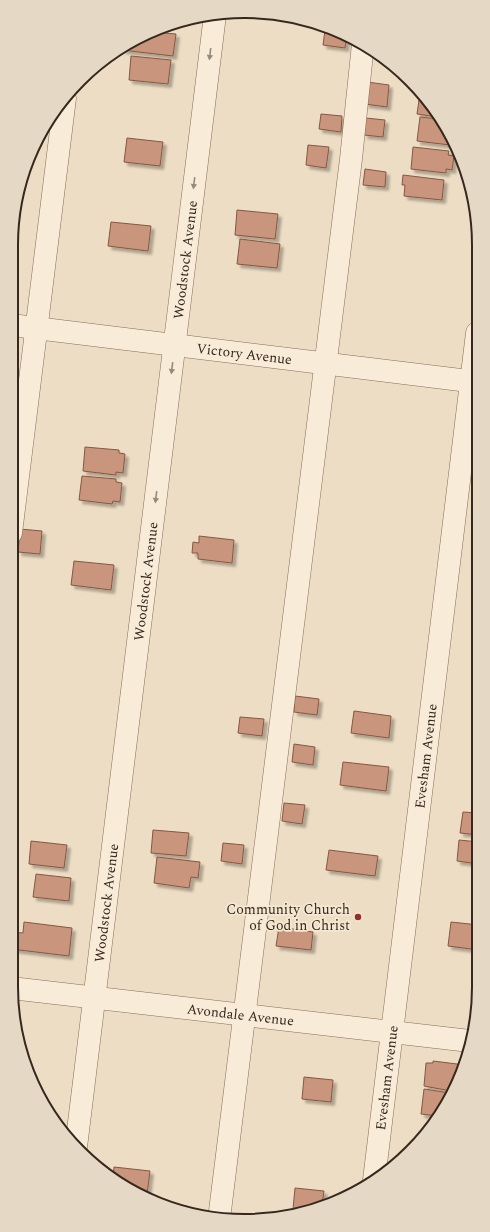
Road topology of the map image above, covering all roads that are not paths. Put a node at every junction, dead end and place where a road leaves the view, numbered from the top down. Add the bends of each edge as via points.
1 (215, 20) edge
2 (362, 51) edge
3 (64, 109) edge
4 (18, 326) edge
5 (36, 328) junction
6 (175, 346) junction
7 (325, 364) junction
8 (472, 382) edge
9 (472, 398) edge
10 (18, 476) edge
11 (18, 989) edge
12 (95, 998) junction
13 (245, 1015) junction
14 (392, 1032) junction
15 (465, 1040) edge
16 (77, 1140) edge
17 (375, 1173) edge
18 (220, 1213) edge

1 -> 6 street, Woodstock Avenue
2 - 7 street
3 - 5 street
4 - 5 street, Victory Avenue
5 - 6 street, Victory Avenue
5 - 10 street
6 - 7 street, Victory Avenue
6 -> 12 street, Woodstock Avenue
7 - 8 street, Victory Avenue
7 - 13 street
9 - 14 street, Evesham Avenue
11 - 12 street, Avondale Avenue
12 - 13 street, Avondale Avenue
12 - 16 street, Woodstock Avenue
13 - 14 street, Avondale Avenue
13 - 18 street
14 - 15 street, Avondale Avenue
14 - 17 street, Evesham Avenue

